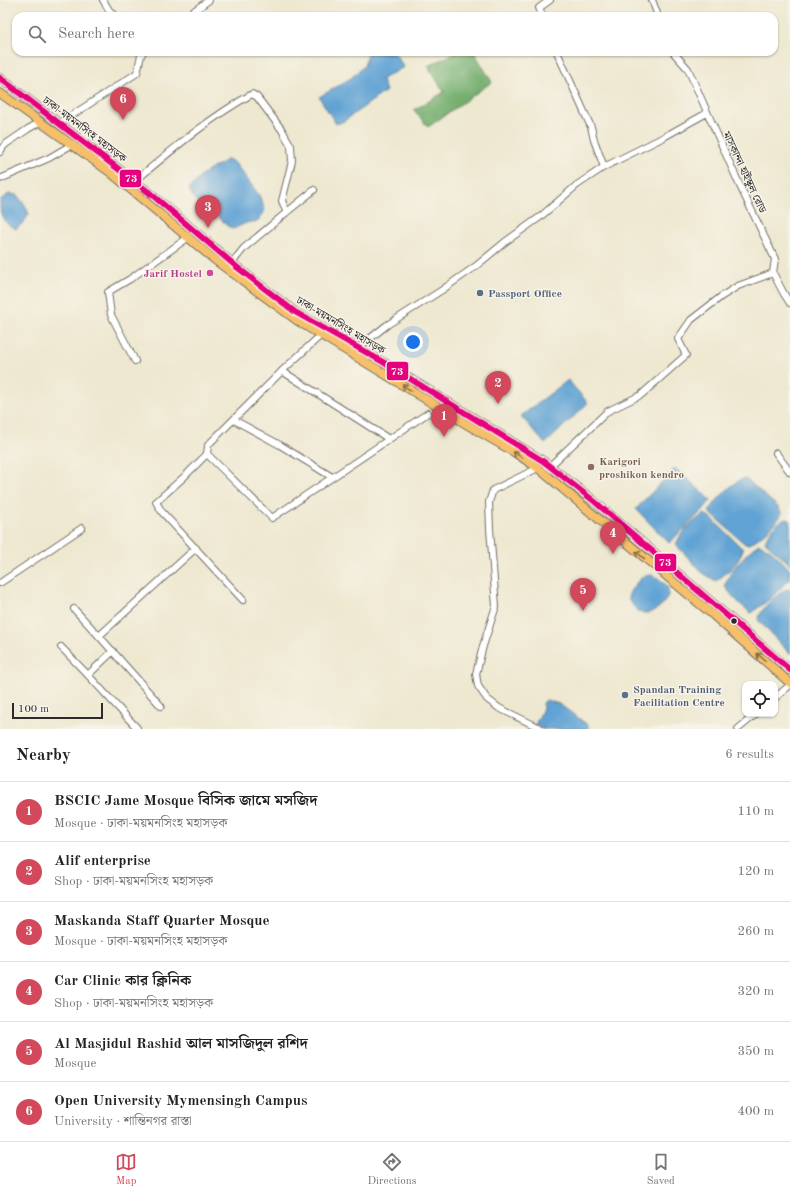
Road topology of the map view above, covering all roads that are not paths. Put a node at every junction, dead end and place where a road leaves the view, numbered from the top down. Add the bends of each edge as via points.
1 (103, 0) edge
2 (209, 0) edge
3 (550, 0) edge
4 (652, 0) edge
5 (111, 12) edge
6 (192, 12) edge
7 (540, 12) edge
8 (656, 12) edge
9 (141, 56) edge
10 (559, 56) edge
11 (677, 56) edge
12 (0, 78) edge
13 (0, 94) edge
14 (707, 113) junction
15 (40, 122) junction
16 (60, 123) junction
17 (73, 144) junction
18 (0, 152) edge
19 (604, 167) junction
20 (0, 179) edge
21 (135, 181) junction
22 (314, 190) dead end
23 (287, 212) junction
24 (189, 238) junction
25 (232, 263) junction
26 (773, 272) junction
27 (790, 303) edge
28 (320, 336) junction
29 (358, 348) junction
30 (135, 361) dead end
31 (282, 371) junction
32 (428, 413) dead end
33 (234, 420) junction
34 (388, 440) junction
35 (207, 454) junction
36 (776, 454) dead end
37 (550, 466) junction
38 (538, 468) junction
39 (790, 472) edge
40 (332, 477) junction
41 (82, 528) dead end
42 (196, 548) junction
43 (0, 583) edge
44 (243, 600) dead end
45 (74, 609) dead end
46 (100, 636) junction
47 (61, 647) dead end
48 (113, 651) junction
49 (790, 670) edge
50 (88, 675) junction
51 (790, 684) edge
52 (778, 695) edge
53 (161, 706) dead end
54 (752, 717) edge
55 (137, 728) dead end
56 (542, 729) edge
57 (738, 729) edge

1 - 5 street
2 - 6 street
3 - 7 street via 539,8
4 - 8 street
9 - 16 street via 137,73
10 - 19 street via 592,127
11 - 14 street, মাসকান্দা হাইস্কুল রোড via 688,69
12 - 16 main road, ঢাকা-ময়মনসিংহ মহাসড়ক
13 - 15 main road, ঢাকা-ময়মনসিংহ মহাসড়ক
14 - 19 street
14 - 26 street, মাসকান্দা হাইস্কুল রোড via 775,258
15 - 17 main road, ঢাকা-ময়মনসিংহ মহাসড়ক
15 - 18 street via 6,144
16 - 21 main road, ঢাকা-ময়মনসিংহ মহাসড়ক
17 - 20 street via 49,158
17 - 24 main road, ঢাকা-ময়মনসিংহ মহাসড়ক
19 - 29 street via 577,185 476,266 386,325
21 - 23 street via 184,140 252,94 282,130 291,146 292,161 282,201
21 - 25 main road, ঢাকা-ময়মনসিংহ মহাসড়ক
22 - 23 street
23 - 25 street via 244,248
24 - 28 main road, ঢাকা-ময়মনসিংহ মহাসড়ক via 215,260
24 - 30 street via 108,292 111,315
25 - 29 main road, ঢাকা-ময়মনসিংহ মহাসড়ক via 296,312
26 - 27 street, মাসকান্দা হাইস্কুল রোড
26 - 37 street via 738,286 691,320 678,339 686,355 641,395 608,411
28 - 31 street
38 -> 28 main road, ঢাকা-ময়মনসিংহ মহাসড়ক
29 - 37 main road, ঢাকা-ময়মনসিংহ মহাসড়ক
31 - 33 street
31 - 34 street
32 - 34 street
33 - 35 street via 208,445
33 - 40 street
34 - 40 street
35 - 40 street via 272,518
35 - 42 street via 156,502 162,512
36 - 39 street
37 - 49 main road, ঢাকা-ময়মনসিংহ মহাসড়ক
51 -> 38 main road, ঢাকা-ময়মনসিংহ মহাসড়ক via 713,615
38 - 56 street via 493,490 489,502 496,606 476,674 478,686 487,699 499,708
41 - 43 street
42 - 44 street
42 - 46 street
45 - 46 street
46 - 48 street
47 - 50 street
48 - 50 street
48 - 53 street
50 - 55 street
51 - 52 street
54 - 57 street

